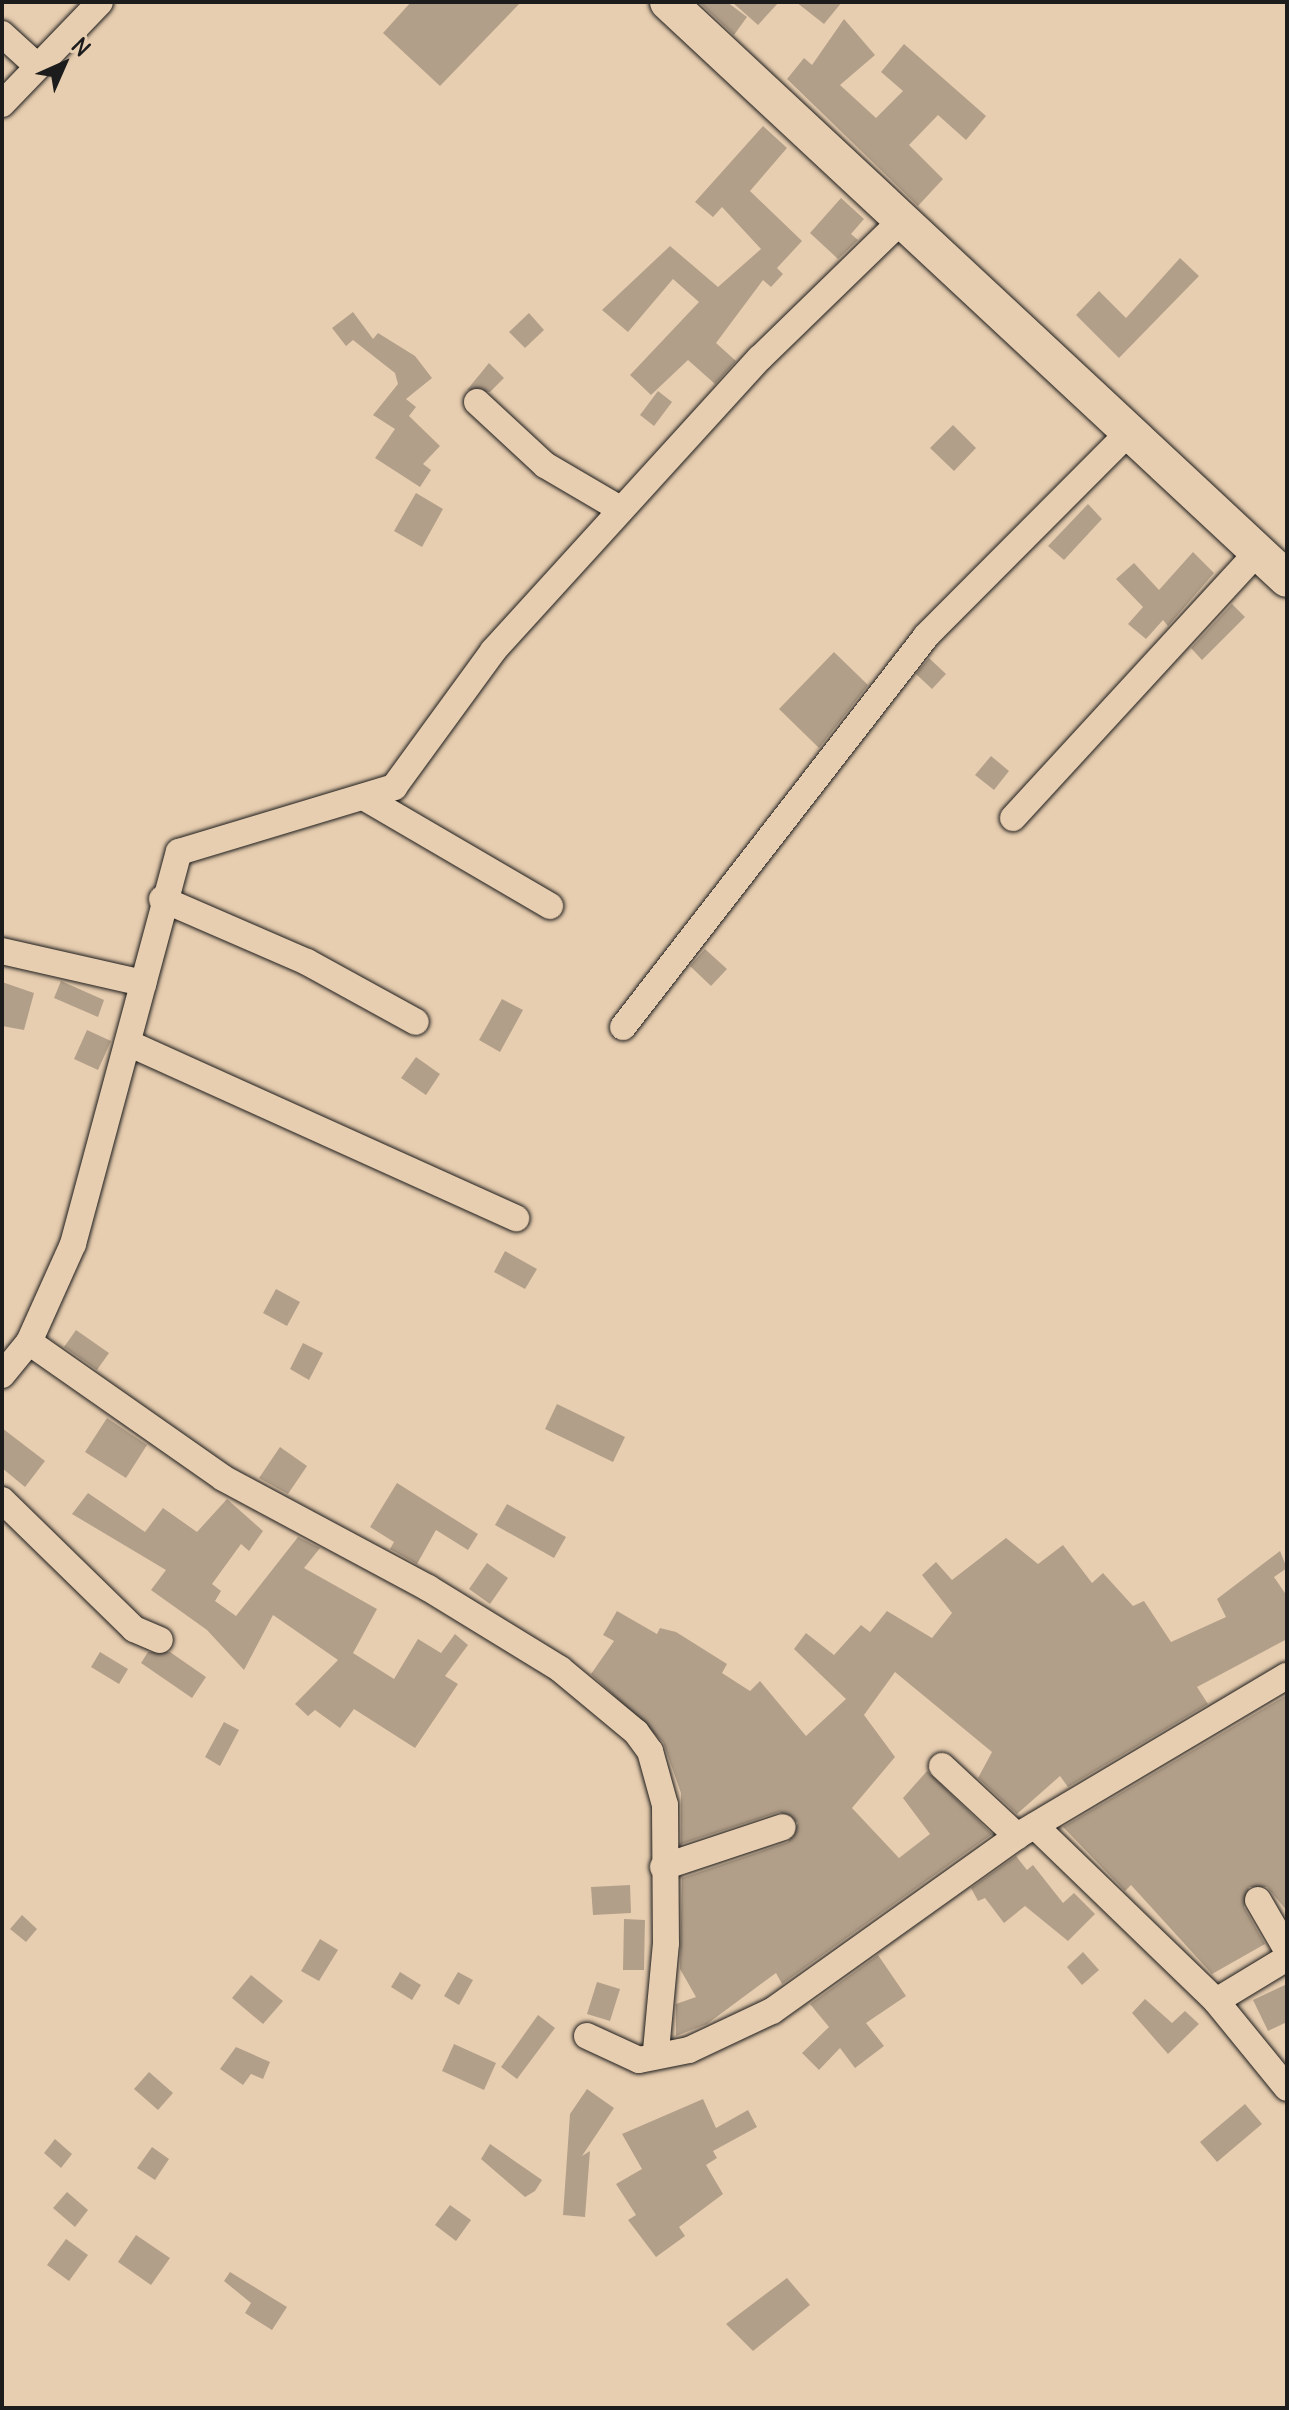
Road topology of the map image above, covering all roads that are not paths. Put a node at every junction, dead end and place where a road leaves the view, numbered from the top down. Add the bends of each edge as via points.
1 (100, 2) edge
2 (668, 2) edge
3 (2, 34) edge
4 (36, 65) junction
5 (2, 104) edge
6 (900, 222) junction
7 (477, 402) dead end
8 (1128, 433) junction
9 (620, 509) junction
10 (1258, 552) junction
11 (1287, 579) edge
12 (367, 799) junction
13 (1013, 818) dead end
14 (162, 899) junction
15 (550, 906) dead end
16 (2, 951) edge
17 (143, 983) junction
18 (416, 1022) dead end
19 (623, 1027) dead end
20 (128, 1043) junction
21 (516, 1218) dead end
22 (29, 1342) junction
23 (4, 1368) edge
24 (2, 1500) edge
25 (160, 1640) dead end
26 (1287, 1676) edge
27 (942, 1766) dead end
28 (783, 1827) dead end
29 (1026, 1831) junction
30 (663, 1867) junction
31 (1258, 1900) dead end
32 (1287, 1950) edge
33 (1287, 1958) edge
34 (1216, 2001) junction
35 (587, 2036) dead end
36 (656, 2051) junction
37 (1287, 2088) edge

1 - 4 street
2 - 6 street
3 - 4 street
4 - 5 street
6 - 8 street
6 - 9 street via 802,315
7 - 9 street via 545,465
8 - 10 street
8 - 19 street via 926,636
9 - 12 street via 473,674 394,787
10 - 11 street
10 - 13 street
12 - 14 street via 190,844 170,866
12 - 15 street
14 - 17 street
14 - 18 street via 307,962
16 - 17 street
17 - 20 street
20 - 21 street
20 - 22 street via 73,1244
22 - 23 street
22 - 30 street via 223,1478 428,1588 594,1691 650,1751 663,1791
24 - 25 street via 134,1629
26 - 29 street
27 - 29 street
28 - 30 street
29 - 34 street
29 - 36 street via 805,1992 689,2050
30 - 36 street
31 - 32 street
33 - 34 street
34 - 37 street
35 - 36 street via 632,2059

